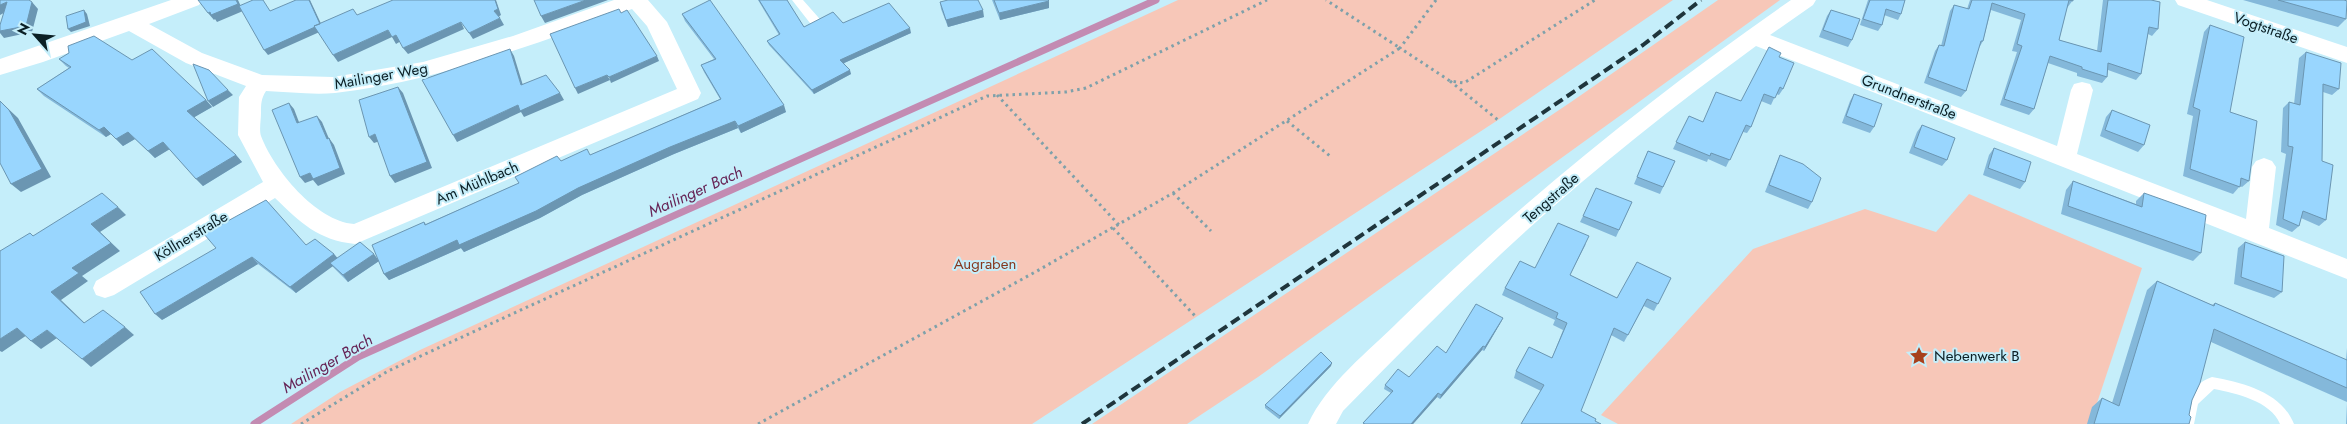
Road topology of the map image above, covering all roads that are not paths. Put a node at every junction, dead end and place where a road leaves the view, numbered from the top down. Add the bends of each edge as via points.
1 (192, 0) edge
2 (635, 0) edge
3 (797, 0) edge
4 (1806, 0) edge
5 (2185, 0) edge
6 (814, 20) edge
7 (131, 23) junction
8 (1753, 37) junction
9 (2347, 56) edge
10 (0, 67) edge
11 (260, 83) junction
12 (2082, 90) dead end
13 (2065, 158) junction
14 (2264, 167) dead end
15 (277, 185) junction
16 (2256, 233) junction
17 (2347, 269) edge
18 (105, 288) dead end
19 (1321, 424) edge
20 (2187, 424) edge
21 (2287, 424) edge

1 - 7 street
2 - 11 street, Mailinger Weg via 520,42 423,70 333,85
2 - 15 street, Am Mühlbach via 656,22 690,94 355,234 336,232 303,210
3 - 6 lane
4 - 8 street, Tengstraße
5 - 9 street, Vogtstraße
7 - 10 street
7 - 11 street, Mailinger Weg via 194,58
8 - 13 street, Grundnerstraße
8 - 19 street, Tengstraße via 1625,134 1494,246 1334,404
11 - 15 street, Am Mühlbach via 250,97 249,135
12 - 13 street
13 - 16 street, Grundnerstraße
14 - 16 street
15 - 18 street, Köllnerstraße
16 - 17 street, Grundnerstraße
20 - 21 lane via 2193,398 2212,382 2232,386 2273,405

